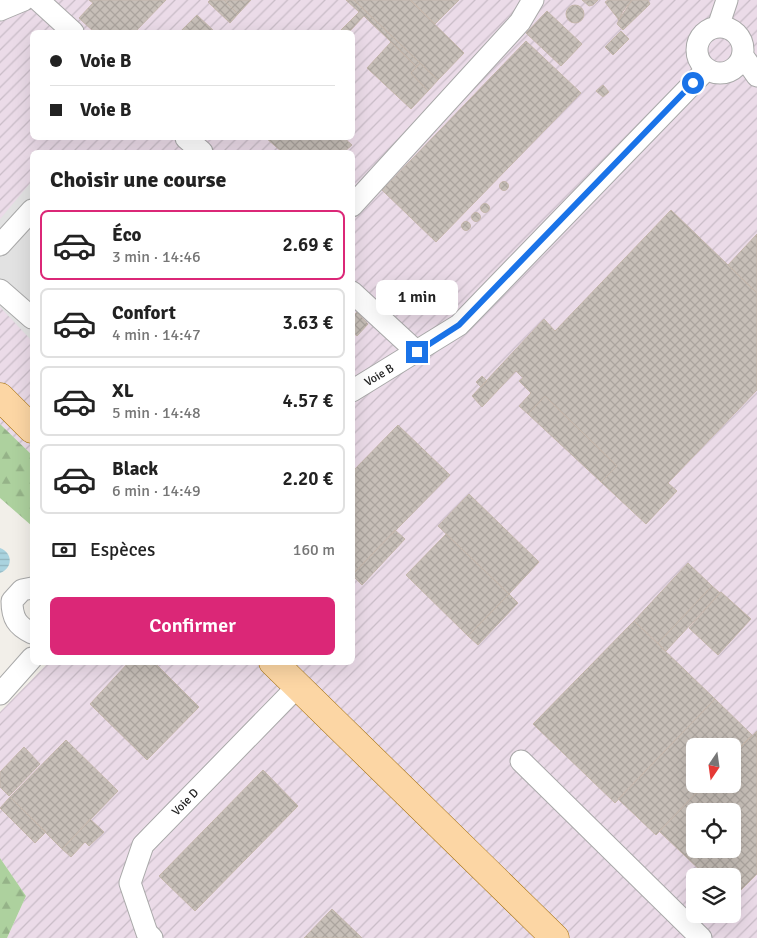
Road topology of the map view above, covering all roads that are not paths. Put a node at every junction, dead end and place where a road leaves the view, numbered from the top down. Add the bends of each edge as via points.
1 (24, 0) edge
2 (38, 0) edge
3 (533, 0) edge
4 (727, 0) edge
5 (0, 10) edge
6 (718, 27) junction
7 (71, 30) edge
8 (743, 56) junction
9 (707, 69) junction
10 (757, 76) edge
11 (188, 140) edge
12 (200, 150) edge
13 (355, 203) edge
14 (30, 212) edge
15 (0, 245) edge
16 (0, 290) edge
17 (355, 295) edge
18 (30, 316) edge
19 (417, 352) junction
20 (355, 389) edge
21 (0, 397) edge
22 (30, 427) edge
23 (30, 588) edge
24 (6, 597) edge
25 (30, 632) edge
26 (30, 660) edge
27 (276, 665) edge
28 (298, 687) junction
29 (0, 694) edge
30 (521, 762) dead end
31 (152, 938) edge
32 (555, 938) edge
33 (701, 938) edge

1 - 5 lane
2 - 7 lane
3 - 13 lane via 520,22
4 - 6 lane
6 - 8 lane via 726,27 738,35
6 - 9 lane via 710,28 698,41 697,54
8 - 9 lane via 734,69 725,73
8 - 10 lane
9 - 19 lane, Voie B via 459,325
11 - 12 lane
14 - 15 lane
16 - 18 lane
17 - 19 lane
19 - 20 lane, Voie B
21 - 22 main road
23 - 24 lane
24 - 25 lane via 22,628
26 - 29 lane
27 - 28 main road
28 - 31 lane, Voie D via 143,845 130,883 147,933
28 - 32 main road
30 - 33 lane

